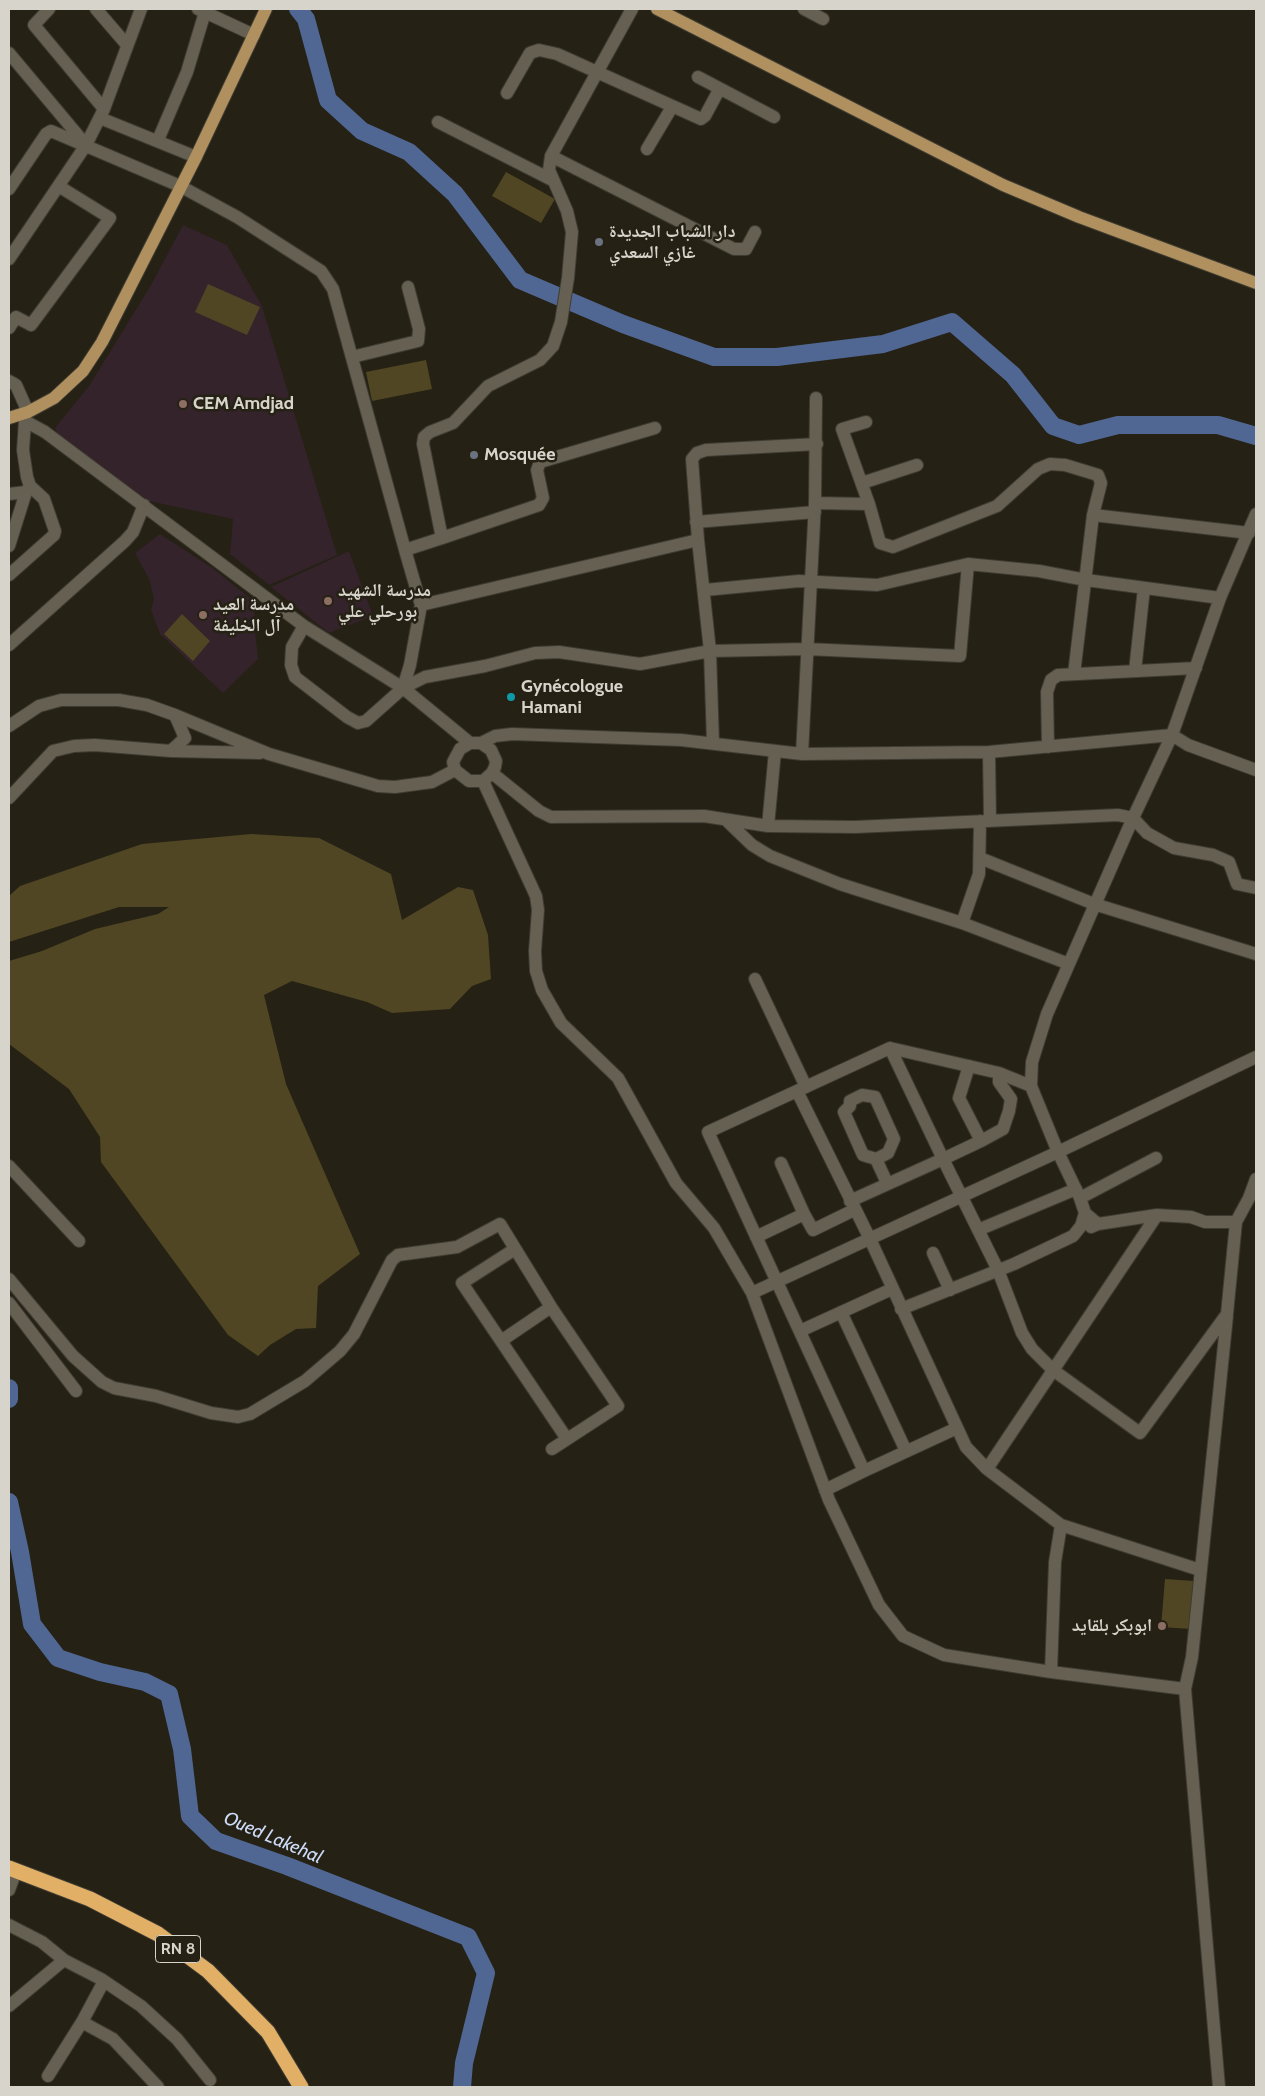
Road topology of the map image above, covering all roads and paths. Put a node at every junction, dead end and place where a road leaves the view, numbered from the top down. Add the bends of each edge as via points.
1 (49, 9) edge
2 (96, 9) edge
3 (141, 9) edge
4 (266, 9) edge
5 (632, 9) edge
6 (657, 9) edge
7 (804, 9) edge
8 (201, 10) edge
9 (823, 18) dead end
10 (254, 35) junction
11 (127, 45) junction
12 (9, 53) edge
13 (598, 73) junction
14 (698, 77) dead end
15 (720, 90) junction
16 (507, 94) dead end
17 (672, 107) junction
18 (102, 114) junction
19 (774, 116) dead end
20 (438, 122) dead end
21 (158, 140) junction
22 (86, 145) junction
23 (647, 149) dead end
24 (551, 156) junction
25 (196, 157) junction
26 (554, 181) junction
27 (180, 186) junction
28 (60, 187) junction
29 (9, 189) edge
30 (755, 232) dead end
31 (9, 259) edge
32 (1256, 283) edge
33 (408, 287) dead end
34 (9, 328) edge
35 (352, 358) junction
36 (9, 380) edge
37 (816, 398) dead end
38 (25, 416) junction
39 (9, 418) edge
40 (866, 422) dead end
41 (656, 428) dead end
42 (817, 444) junction
43 (917, 465) dead end
44 (862, 484) junction
45 (28, 489) junction
46 (9, 494) edge
47 (869, 504) junction
48 (144, 505) junction
49 (815, 507) junction
50 (1256, 514) edge
51 (1093, 515) junction
52 (696, 522) junction
53 (1248, 533) junction
54 (10, 538) edge
55 (442, 538) junction
56 (698, 540) junction
57 (405, 550) junction
58 (968, 564) junction
59 (9, 575) edge
60 (1086, 580) junction
61 (811, 581) junction
62 (1144, 588) junction
63 (704, 590) junction
64 (1220, 598) junction
65 (421, 605) junction
66 (304, 626) junction
67 (9, 644) edge
68 (807, 649) junction
69 (710, 651) junction
70 (1196, 668) junction
71 (1135, 671) junction
72 (1074, 674) junction
73 (403, 688) junction
74 (175, 715) junction
75 (9, 726) edge
76 (1172, 735) junction
77 (476, 743) junction
78 (713, 743) junction
79 (1048, 747) junction
80 (171, 751) junction
81 (775, 751) junction
82 (989, 752) junction
83 (269, 754) junction
84 (802, 754) junction
85 (455, 770) junction
86 (1256, 770) edge
87 (487, 777) junction
88 (9, 798) edge
89 (1133, 818) junction
90 (726, 820) junction
91 (985, 821) junction
92 (768, 826) junction
93 (980, 858) junction
94 (1256, 888) edge
95 (1094, 904) junction
96 (962, 923) junction
97 (1256, 954) edge
98 (1068, 964) junction
99 (755, 979) dead end
100 (890, 1048) junction
101 (1256, 1057) edge
102 (969, 1066) junction
103 (999, 1073) junction
104 (1032, 1086) junction
105 (801, 1089) junction
106 (981, 1141) junction
107 (1058, 1152) junction
108 (1156, 1158) dead end
109 (876, 1159) junction
110 (943, 1160) junction
111 (781, 1163) dead end
112 (9, 1166) edge
113 (1256, 1179) edge
114 (887, 1183) junction
115 (1078, 1194) junction
116 (961, 1196) junction
117 (852, 1206) junction
118 (1085, 1213) junction
119 (804, 1214) junction
120 (1157, 1215) junction
121 (1236, 1222) junction
122 (1098, 1224) junction
123 (978, 1230) junction
124 (1073, 1236) junction
125 (756, 1237) junction
126 (870, 1239) junction
127 (79, 1241) dead end
128 (514, 1249) junction
129 (933, 1253) dead end
130 (998, 1270) junction
131 (9, 1279) edge
132 (778, 1282) junction
133 (892, 1289) junction
134 (950, 1290) junction
135 (752, 1293) junction
136 (9, 1303) edge
137 (551, 1307) junction
138 (901, 1309) junction
139 (841, 1312) junction
140 (1227, 1314) junction
141 (800, 1331) junction
142 (500, 1341) junction
143 (1054, 1370) junction
144 (76, 1391) dead end
145 (957, 1428) junction
146 (567, 1439) junction
147 (552, 1450) dead end
148 (906, 1451) junction
149 (987, 1469) junction
150 (864, 1471) junction
151 (825, 1490) junction
152 (1061, 1525) junction
153 (1200, 1570) junction
154 (1051, 1672) junction
155 (1185, 1689) junction
156 (13, 1870) edge
157 (9, 1890) edge
158 (9, 1926) edge
159 (64, 1960) junction
160 (104, 1981) junction
161 (9, 2006) edge
162 (82, 2022) junction
163 (48, 2076) dead end
164 (210, 2080) dead end
165 (158, 2087) edge
166 (301, 2087) edge
167 (1219, 2087) edge

1 - 18 street via 34,25
2 - 11 street
3 - 11 street
4 - 10 main road
5 - 13 street
6 - 32 main road via 1003,185
7 - 9 street
8 - 10 street
8 - 21 street via 187,72
10 - 25 main road
11 - 18 street
12 - 22 street
13 - 16 street via 552,52 539,50 530,53
13 - 17 street
13 - 24 street
14 - 15 street
15 - 17 street via 706,116 701,119
15 - 19 street
17 - 23 street
18 - 21 street
18 - 22 street
20 - 26 street
21 - 25 street
22 - 27 street
22 - 28 street
22 - 29 street via 51,131
24 - 26 street via 549,170
24 - 30 street via 734,249 746,249
25 - 27 main road
26 - 55 street via 572,232 561,322 553,346 540,360 488,386 453,424 424,437
27 - 35 street via 237,217 321,271 333,289
27 - 38 main road via 102,342 84,371 54,398
28 - 31 street
28 - 34 street via 110,218 31,326 16,317
33 - 35 street via 419,329 418,341
35 - 57 street
36 - 38 street via 16,385
37 - 42 street
38 - 39 main road
38 - 45 street
38 - 48 street
40 - 44 street via 842,429
41 - 55 street via 540,462 537,470 543,498 539,505
42 - 49 street
42 - 52 street via 697,453 692,459
43 - 44 street
44 - 47 street
45 - 46 street
45 - 54 street
45 - 59 street via 44,499 55,531
47 - 49 street
47 - 51 street via 880,543 893,546 996,506 1038,469 1050,464 1098,475 1101,483
48 - 66 street
48 - 67 street via 133,532 125,541
49 - 52 street
49 - 61 street
50 - 53 street
51 - 53 street
51 - 60 street
52 - 56 street
53 - 64 street
55 - 57 street
56 - 63 street
56 - 65 street
57 - 65 street
58 - 60 street via 1039,571
58 - 61 street via 877,585
58 - 68 street via 960,656
60 - 62 street
60 - 72 street
61 - 63 street
61 - 68 street
62 - 64 street
62 - 71 street
63 - 69 street
64 - 70 street
65 - 73 street
66 - 73 street
66 - 73 street via 292,647 291,665 296,677 347,717 358,723 366,721
68 - 69 street
68 - 84 street
69 - 73 street via 640,664 559,652 536,653 425,677
69 - 78 street
70 - 71 street
70 - 76 street
71 - 72 street
72 - 79 street via 1058,675 1051,680 1047,692
73 - 77 street
74 - 75 street via 147,705 118,700 61,700 39,706
74 - 80 street via 185,738
74 - 83 street
76 - 79 street
76 - 86 street via 1188,745
76 - 89 street
77 - 78 street via 512,734
77 - 85 street via 460,749 454,758
77 - 87 street via 494,755 495,767
78 - 81 street
79 - 82 street
80 - 83 street
80 - 88 street via 95,745 53,751
81 - 84 street
81 - 92 street
82 - 84 street
82 - 91 street
83 - 85 street via 378,786 432,782
85 - 87 street via 469,781
87 - 90 street via 551,817 704,816
87 - 135 street via 536,896 536,971 551,1008 577,1041 618,1078 676,1183 714,1228
89 - 91 street via 1118,815
89 - 94 street via 1147,833 1174,848 1213,855 1229,862 1237,884
89 - 95 street
90 - 92 street
90 - 96 street via 752,845 770,856 840,884
91 - 92 street via 855,827
91 - 93 street
93 - 95 street
93 - 96 street via 979,874
95 - 97 street
95 - 98 street
96 - 98 street
98 - 104 street via 1032,1062
99 - 105 street
100 - 102 street
100 - 105 street
100 - 110 street
101 - 107 street
102 - 103 street
102 - 106 street via 959,1098
103 - 104 street
103 - 106 street via 999,1082 1011,1099 1009,1110 1003,1129
104 - 107 street
105 - 117 street
105 - 125 street via 708,1132
106 - 110 street
107 - 115 street
107 - 116 street
108 - 115 street
109 - 109 street via 863,1155 844,1112 850,1101 862,1095 875,1097 894,1139 888,1153
109 - 114 street
110 - 114 street
110 - 116 street
111 - 119 street
112 - 127 street
113 - 121 street
114 - 117 street
115 - 118 street
115 - 123 street
116 - 123 street
116 - 126 street
117 - 119 street via 813,1230
117 - 126 street
118 - 122 street
118 - 124 street
119 - 125 street
120 - 121 street via 1191,1217 1205,1222
120 - 122 street
120 - 143 street
121 - 140 street
122 - 124 street
123 - 130 street
124 - 130 street
125 - 132 street
126 - 132 street
126 - 133 street
128 - 131 street via 500,1224 457,1247 398,1255 392,1260 354,1334 335,1357 305,1380 238,1418 114,1388 102,1382 73,1356
128 - 137 street
128 - 142 street via 462,1283
129 - 134 street
130 - 134 street
130 - 143 street via 1022,1333 1032,1349
132 - 135 street
132 - 141 street
133 - 138 street
133 - 139 street
134 - 138 street
135 - 151 street
136 - 144 street
137 - 142 street
137 - 146 street via 618,1406
138 - 145 street
139 - 141 street
139 - 148 street
140 - 143 street via 1140,1433
140 - 153 street
141 - 150 street
142 - 146 street
143 - 149 street
145 - 148 street
145 - 149 street via 966,1447
146 - 147 street
148 - 150 street
149 - 152 street
150 - 151 street
151 - 154 street via 879,1605 903,1636 944,1655
152 - 153 street
152 - 154 street
153 - 155 street via 1192,1657
154 - 155 street
155 - 167 street
156 - 157 street
156 - 166 highway, RN 8 via 90,1899 158,1934 208,1971 268,2032
158 - 159 street via 42,1942
159 - 160 street
159 - 161 street
160 - 162 street
160 - 164 street via 141,2006 177,2039
162 - 163 street
162 - 165 street via 113,2039

